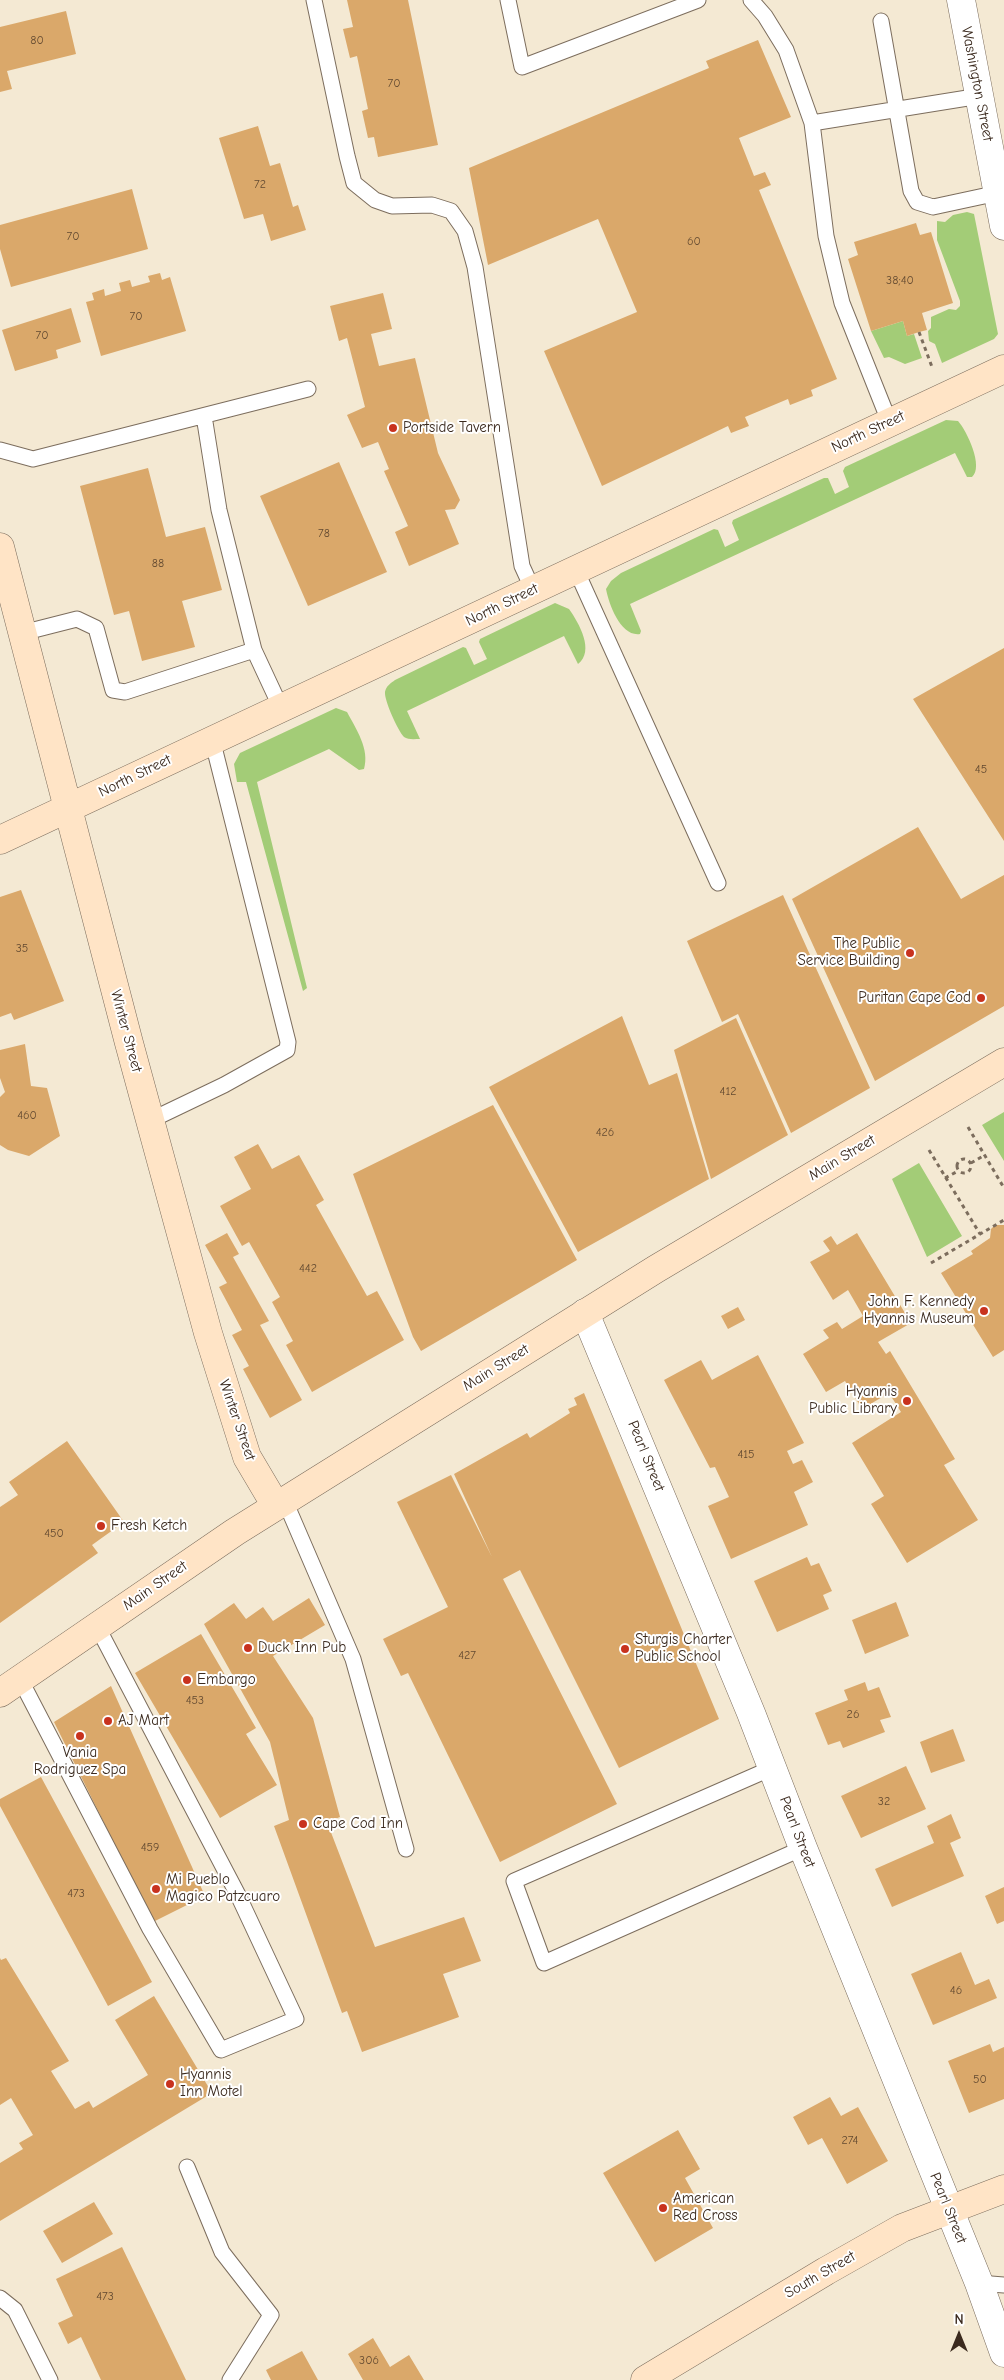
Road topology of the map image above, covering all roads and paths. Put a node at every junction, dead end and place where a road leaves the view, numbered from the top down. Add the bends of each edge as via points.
1 (314, 0) edge
2 (508, 0) edge
3 (698, 0) edge
4 (751, 0) edge
5 (961, 0) edge
6 (881, 21) dead end
7 (980, 96) junction
8 (897, 111) junction
9 (812, 124) junction
10 (998, 193) junction
11 (1004, 226) edge
12 (919, 332) dead end
13 (1004, 369) edge
14 (934, 374) dead end
15 (308, 389) dead end
16 (204, 416) junction
17 (889, 422) junction
18 (0, 450) edge
19 (0, 547) edge
20 (576, 570) junction
21 (533, 590) junction
22 (22, 633) junction
23 (254, 650) junction
24 (281, 708) junction
25 (212, 739) junction
26 (68, 808) junction
27 (0, 840) edge
28 (718, 883) dead end
29 (1004, 1062) edge
30 (151, 1120) junction
31 (968, 1127) dead end
32 (929, 1150) dead end
33 (985, 1155) junction
34 (970, 1163) junction
35 (958, 1171) junction
36 (946, 1178) junction
37 (1004, 1188) edge
38 (1004, 1220) edge
39 (980, 1234) junction
40 (931, 1263) dead end
41 (585, 1313) junction
42 (281, 1503) junction
43 (97, 1626) junction
44 (10, 1686) edge
45 (772, 1768) junction
46 (803, 1848) junction
47 (406, 1849) dead end
48 (187, 2167) dead end
49 (1004, 2190) edge
50 (948, 2209) junction
51 (991, 2284) edge
52 (0, 2298) edge
53 (1004, 2352) edge
54 (50, 2380) edge
55 (230, 2380) edge
56 (645, 2380) edge

1 - 21 lane via 354,183 375,200 392,206 432,205 451,211 465,231 475,268 522,566
2 - 3 lane via 522,67
4 - 9 lane via 786,50
5 - 7 street, Washington Street
6 - 8 lane
7 - 8 lane
7 - 10 street, Washington Street
8 - 9 lane
8 - 10 lane via 911,191 917,202 933,207
9 - 17 lane via 826,236 842,303
10 - 11 street, Washington Street
12 - 14 path
13 - 17 street, North Street
15 - 16 lane
16 - 18 lane via 33,459
16 - 23 lane via 219,510
17 - 20 street, North Street
19 - 22 street, Winter Street
20 - 21 street, North Street
20 - 28 lane
21 - 24 street, North Street
22 - 23 lane via 77,619 96,628 113,690 119,692
22 - 26 street, Winter Street
23 - 24 lane
24 - 25 street, North Street
25 - 26 street, North Street
25 - 30 lane via 288,1042 287,1050
26 - 27 street, North Street
26 - 30 street, Winter Street
29 - 41 street, Main Street
30 - 42 street, Winter Street via 208,1332 247,1457
31 - 33 path
32 - 36 path
33 - 34 path
33 - 37 path
34 - 35 path via 969,1172 962,1174
34 - 35 path via 960,1160
35 - 36 path
36 - 39 path
38 - 39 path
39 - 40 path
41 - 42 street, Main Street
41 - 45 street, Pearl Street
42 - 43 street, Main Street
42 - 47 lane via 353,1659
43 - 44 street, Main Street
43 - 44 lane via 238,1895 296,2019 221,2050
45 - 46 street, Pearl Street
45 - 46 lane via 514,1880 544,1962
46 - 50 street, Pearl Street
48 - 55 lane via 222,2252 270,2315
49 - 50 street, South Street
50 - 51 street, Pearl Street
50 - 56 street, South Street via 902,2228
51 - 53 street, Pearl Street
52 - 54 lane via 14,2310

